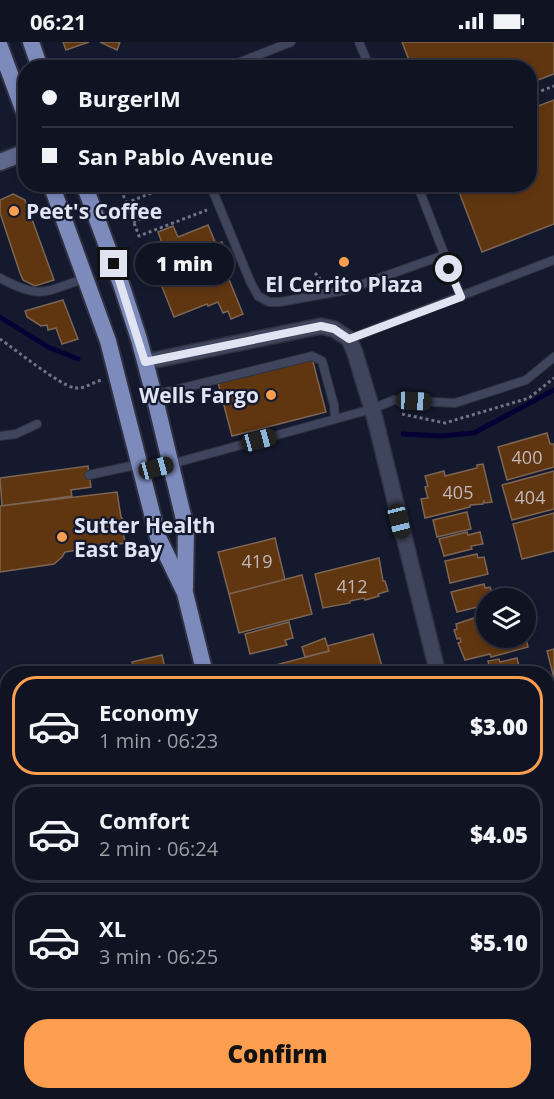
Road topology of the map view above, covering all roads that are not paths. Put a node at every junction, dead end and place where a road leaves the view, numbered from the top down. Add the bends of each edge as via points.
1 (31, 42) edge
2 (291, 42) edge
3 (359, 42) edge
4 (279, 44) edge
5 (0, 47) edge
6 (37, 60) edge
7 (245, 60) edge
8 (367, 60) edge
9 (18, 95) edge
10 (18, 155) edge
11 (0, 162) edge
12 (54, 192) edge
13 (87, 192) edge
14 (213, 192) edge
15 (420, 192) edge
16 (444, 255) junction
17 (554, 260) edge
18 (0, 278) edge
19 (86, 278) junction
20 (461, 297) junction
21 (349, 339) junction
22 (554, 357) edge
23 (145, 362) junction
24 (154, 395) junction
25 (372, 409) junction
26 (335, 419) junction
27 (37, 424) dead end
28 (0, 436) edge
29 (171, 465) junction
30 (141, 468) junction
31 (89, 475) dead end
32 (185, 593) junction
33 (203, 666) edge
34 (436, 666) edge

1 - 6 main road
2 - 4 lane
3 - 8 lane
4 - 7 lane
5 - 9 main road
10 - 11 main road
12 - 19 main road
13 - 23 main road
14 - 16 lane via 250,281 258,296 269,302 346,290
15 - 16 lane
16 - 20 lane
17 - 20 lane
18 - 19 lane via 23,291 41,293
19 - 30 main road via 108,341
20 - 21 lane
21 - 23 street via 321,326
21 - 25 street
22 - 25 lane via 526,380 455,403 393,400
23 - 24 main road
24 - 26 lane via 312,356 322,361
24 - 29 main road
25 - 26 lane
25 - 34 street
26 - 29 lane
27 - 28 lane via 16,434
29 - 30 lane
29 - 32 main road via 186,528
30 - 31 lane
30 - 32 main road via 158,537
32 - 33 main road

